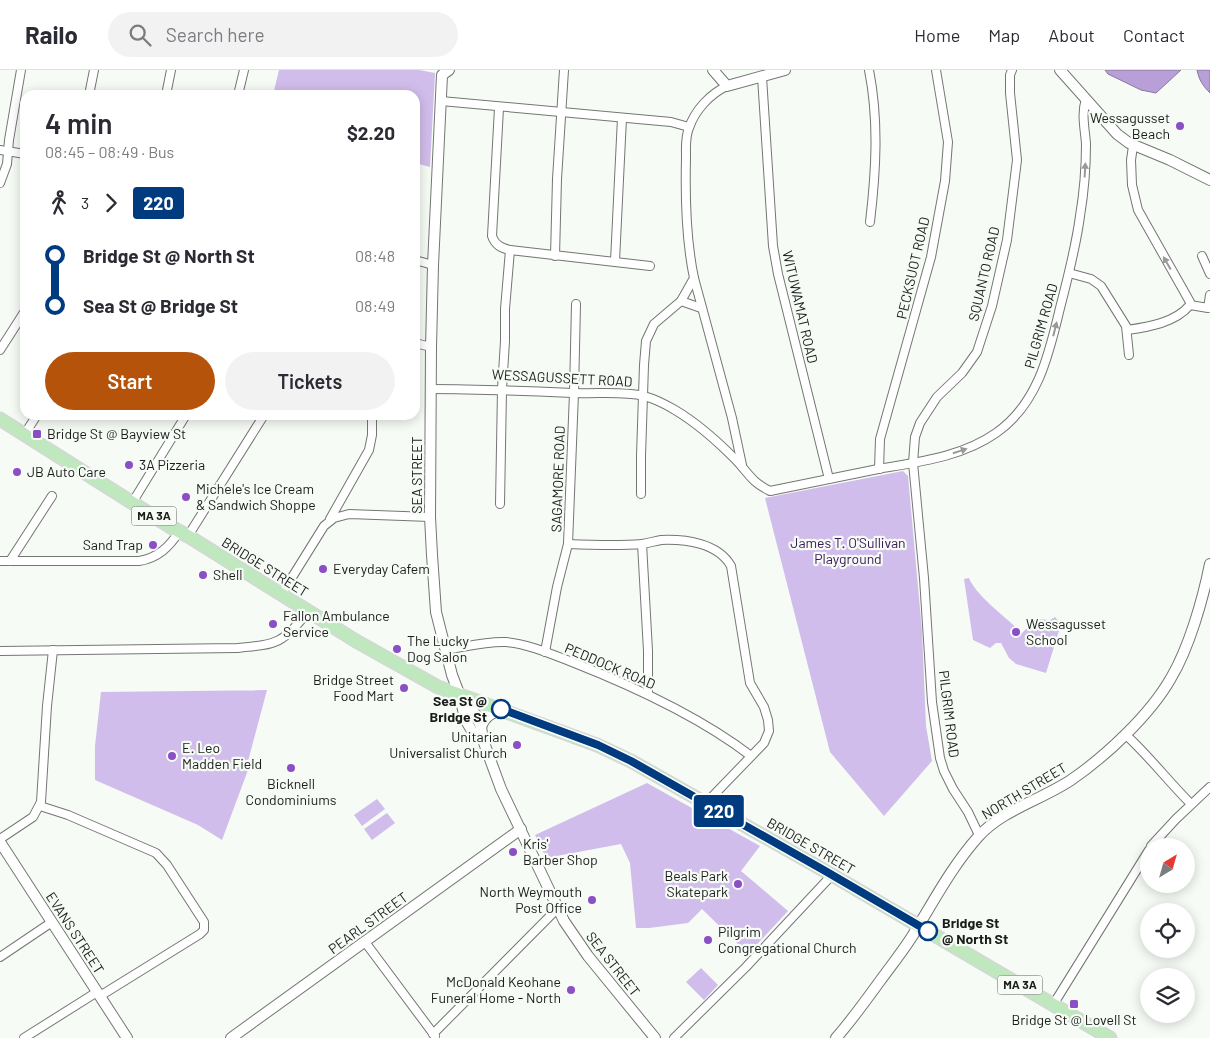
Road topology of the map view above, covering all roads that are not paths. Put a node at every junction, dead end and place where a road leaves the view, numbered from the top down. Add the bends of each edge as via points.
1 (21, 70) edge
2 (94, 70) edge
3 (171, 70) edge
4 (244, 70) edge
5 (564, 70) edge
6 (713, 70) edge
7 (785, 70) edge
8 (869, 70) edge
9 (936, 70) edge
10 (1012, 70) edge
11 (1060, 70) edge
12 (444, 72) edge
13 (762, 77) junction
14 (727, 86) junction
15 (89, 90) edge
16 (167, 90) edge
17 (239, 90) edge
18 (1086, 99) junction
19 (441, 101) junction
20 (499, 108) junction
21 (560, 113) junction
22 (622, 118) junction
23 (689, 127) junction
24 (1133, 146) junction
25 (4, 151) edge
26 (20, 153) edge
27 (1210, 180) edge
28 (0, 183) edge
29 (870, 222) dead end
30 (510, 250) junction
31 (555, 256) junction
32 (1202, 256) dead end
33 (420, 261) edge
34 (615, 261) junction
35 (433, 265) junction
36 (650, 266) dead end
37 (1069, 274) junction
38 (1210, 274) edge
39 (694, 278) junction
40 (1210, 295) edge
41 (681, 301) junction
42 (576, 304) dead end
43 (1190, 305) junction
44 (702, 308) junction
45 (20, 319) edge
46 (1127, 330) junction
47 (420, 344) edge
48 (431, 347) junction
49 (0, 350) edge
50 (1129, 355) dead end
51 (431, 388) junction
52 (502, 389) junction
53 (574, 393) junction
54 (643, 396) junction
55 (0, 419) edge
56 (34, 420) edge
57 (183, 420) edge
58 (261, 420) edge
59 (372, 420) edge
60 (24, 435) junction
61 (913, 463) junction
62 (742, 466) junction
63 (879, 469) junction
64 (829, 479) junction
65 (641, 494) dead end
66 (52, 496) dead end
67 (132, 502) junction
68 (500, 504) dead end
69 (430, 516) junction
70 (327, 523) junction
71 (183, 534) junction
72 (568, 544) junction
73 (642, 544) junction
74 (0, 561) edge
75 (10, 561) junction
76 (1210, 564) edge
77 (281, 595) junction
78 (308, 612) junction
79 (53, 650) junction
80 (445, 650) junction
81 (0, 651) edge
82 (545, 652) junction
83 (648, 694) junction
84 (460, 696) junction
85 (504, 710) junction
86 (481, 727) junction
87 (1126, 735) junction
88 (483, 740) junction
89 (752, 756) junction
90 (1210, 787) edge
91 (706, 803) junction
92 (1191, 804) junction
93 (40, 806) junction
94 (521, 829) junction
95 (979, 835) junction
96 (1159, 838) edge
97 (0, 841) edge
98 (4, 856) edge
99 (1140, 865) edge
100 (832, 875) junction
101 (557, 909) junction
102 (52, 922) junction
103 (919, 926) junction
104 (365, 942) junction
105 (0, 957) edge
106 (99, 994) junction
107 (1053, 1005) junction
108 (434, 1036) edge
109 (840, 1037) edge
110 (1105, 1037) edge
111 (24, 1038) edge
112 (127, 1038) edge
113 (231, 1038) edge
114 (654, 1038) edge
115 (674, 1038) edge

1 - 25 street
2 - 15 street
3 - 16 street
4 - 17 street
5 - 21 street
6 - 14 street
7 - 13 street
8 - 29 street via 876,126
9 - 63 street, PECKSUOT ROAD via 948,142 945,181 932,257 880,439
10 - 61 street, SQUANTO ROAD via 1010,93 1017,160 1007,240 992,306 977,352 962,373 937,397 920,423 915,437
11 - 18 street
12 - 19 street, SEA STREET
13 - 14 street
13 - 64 street, WITUWAMAT ROAD via 777,268
14 - 23 street via 709,97
18 - 24 street via 1117,134
37 -> 18 street, PILGRIM ROAD via 1083,194 1086,144 1083,114
19 - 20 street
19 - 35 street, SEA STREET
20 - 21 street
20 - 30 street via 492,236 498,246
21 - 22 street
21 - 31 street
22 - 23 street
22 - 34 street
23 - 39 street via 685,181
24 - 27 street
43 -> 24 street via 1138,210 1132,185
25 - 26 street
25 - 28 street via 5,172
30 - 31 street
30 - 52 street
31 - 34 street
32 - 38 street
33 - 35 street
34 - 36 street
35 - 48 street, SEA STREET
37 - 46 street via 1098,283
61 -> 37 street, PILGRIM ROAD via 958,452 984,441 1020,410 1031,395 1047,359
39 - 41 street, WESSAGUSSETT ROAD
39 - 44 street
40 - 43 street via 1208,308
41 - 44 street
41 - 54 street, WESSAGUSSETT ROAD via 660,318 649,333
42 - 53 street, SAGAMORE ROAD
43 - 46 street via 1164,322
44 - 62 street
45 - 49 street
46 - 50 street
47 - 48 street
48 - 51 street, SEA STREET
51 - 52 street, WESSAGUSSETT ROAD
51 - 69 street, SEA STREET
52 - 53 street, WESSAGUSSETT ROAD
52 - 68 street
53 - 54 street, WESSAGUSSETT ROAD
53 - 72 street, SAGAMORE ROAD
54 - 62 street via 676,411
54 - 65 street
55 - 60 main road, BRIDGE STREET / MA 3A
56 - 60 street
57 - 67 street
58 - 71 street
59 - 70 street via 370,450
60 - 67 main road, BRIDGE STREET / MA 3A
61 - 63 street
61 - 95 street, PILGRIM ROAD via 932,702 940,758
62 - 64 street via 750,479 770,491
63 - 64 street
66 - 75 street
67 - 71 main road, BRIDGE STREET / MA 3A
69 - 70 street via 341,514
69 - 80 street, SEA STREET via 436,612
70 - 77 street
71 - 75 street via 148,560
71 - 77 main road, BRIDGE STREET / MA 3A
72 - 73 street
72 - 82 street, SAGAMORE ROAD
73 - 83 street
73 - 89 street via 662,540 693,542 718,551 731,566 750,683 764,707 770,731
74 - 75 street
76 - 87 street, NORTH STREET via 1184,652 1171,679
77 - 78 main road, BRIDGE STREET / MA 3A
78 - 79 street via 286,637 270,645
78 - 84 main road, BRIDGE STREET / MA 3A via 438,687
79 - 81 street
79 - 93 street
80 - 82 street, PEDDOCK ROAD via 508,642
80 - 84 street, SEA STREET
82 - 83 street, PEDDOCK ROAD
83 - 89 street, PEDDOCK ROAD
84 - 85 main road, BRIDGE STREET / MA 3A
84 - 86 street, SEA STREET via 476,715
84 - 88 street, SEA STREET via 465,719
85 - 86 street via 489,715
85 - 91 main road, BRIDGE STREET / MA 3A via 598,745
86 - 88 street, SEA STREET
87 - 92 street
87 - 95 street, NORTH STREET via 1071,780 994,823
88 - 94 street, SEA STREET via 514,820
89 - 91 street
90 - 92 street
91 - 100 main road, BRIDGE STREET / MA 3A
92 - 96 street
93 - 97 street via 28,820
93 - 106 street via 77,818 156,853 204,922 204,930 200,934
94 - 101 street, SEA STREET
94 - 104 street, PEARL STREET
95 - 103 street, NORTH STREET via 943,883
97 - 98 street, EVANS STREET
98 - 102 street, EVANS STREET
99 - 107 street
100 - 103 main road, BRIDGE STREET / MA 3A
100 - 115 street
101 - 108 street
101 - 114 street, SEA STREET via 588,956
102 - 105 street
102 - 106 street, EVANS STREET
103 - 107 main road, BRIDGE STREET / MA 3A
103 - 109 street, NORTH STREET
104 - 108 street
104 - 113 street, PEARL STREET
106 - 111 street
106 - 112 street, EVANS STREET
107 - 110 main road, BRIDGE STREET / MA 3A

